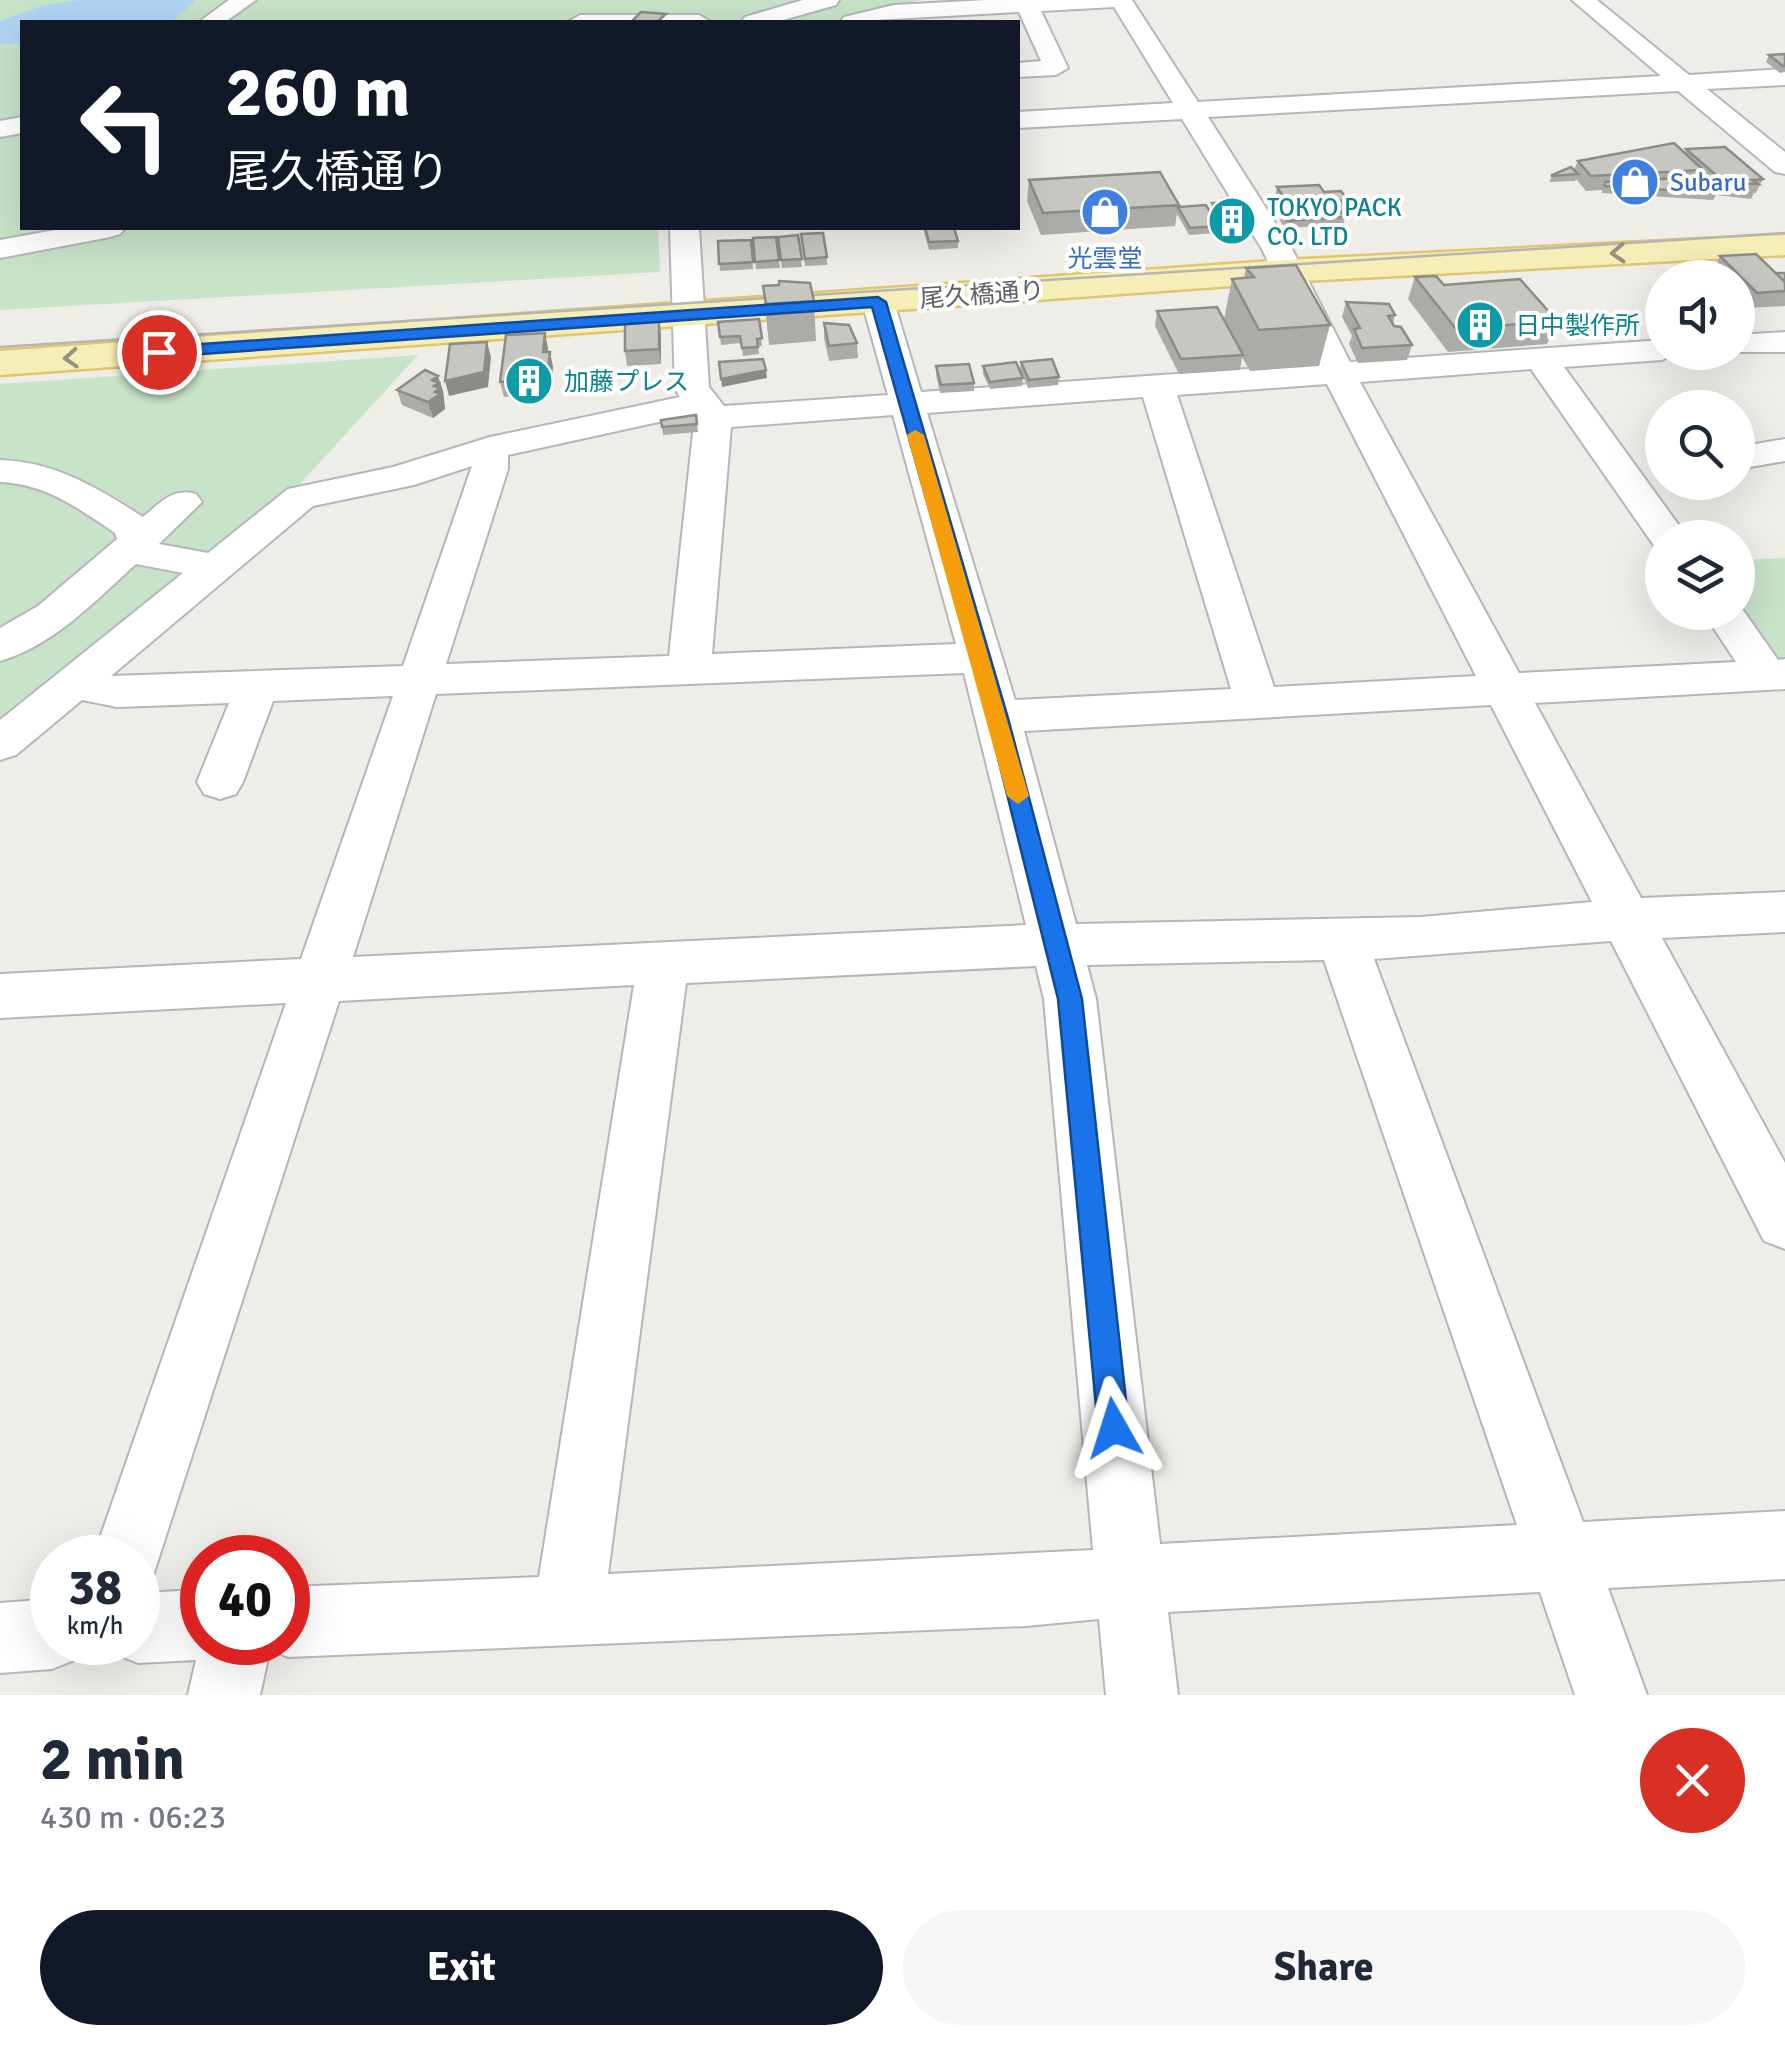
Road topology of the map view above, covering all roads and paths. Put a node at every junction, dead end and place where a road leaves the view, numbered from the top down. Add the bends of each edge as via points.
1 (245, 0) edge
2 (658, 0) edge
3 (828, 0) edge
4 (1118, 0) edge
5 (1584, 0) edge
6 (1027, 6) junction
7 (960, 15) edge
8 (213, 20) edge
9 (640, 20) edge
10 (760, 20) edge
11 (860, 20) edge
12 (1020, 70) edge
13 (1785, 77) edge
14 (1684, 83) junction
15 (1020, 93) edge
16 (1191, 110) junction
17 (1026, 120) edge
18 (1775, 157) edge
19 (1785, 213) edge
20 (100, 230) edge
21 (684, 230) edge
22 (1785, 244) edge
23 (0, 249) edge
24 (1281, 260) junction
25 (687, 301) junction
26 (878, 302) junction
27 (0, 333) edge
28 (1785, 342) edge
29 (1755, 344) edge
30 (1645, 351) edge
31 (1540, 358) junction
32 (0, 363) edge
33 (1339, 373) junction
34 (1158, 386) junction
35 (906, 404) junction
36 (709, 410) junction
37 (490, 448) junction
38 (1785, 450) edge
39 (1755, 455) edge
40 (0, 471) edge
41 (1645, 473) edge
42 (1625, 477) junction
43 (184, 502) dead end
44 (1656, 520) edge
45 (138, 541) junction
46 (218, 567) junction
47 (1738, 630) edge
48 (10, 631) edge
49 (980, 658) junction
50 (688, 670) junction
51 (1776, 674) edge
52 (420, 679) junction
53 (76, 683) junction
54 (257, 685) junction
55 (1505, 689) junction
56 (1257, 702) junction
57 (998, 718) junction
58 (0, 744) edge
59 (220, 782) dead end
60 (1785, 912) edge
61 (1627, 919) junction
62 (1342, 940) junction
63 (1056, 944) junction
64 (663, 963) junction
65 (322, 978) junction
66 (7, 1003) edge
67 (1785, 1221) edge
68 (134, 1535) edge
69 (1785, 1546) edge
70 (1562, 1559) junction
71 (1130, 1584) junction
72 (572, 1611) junction
73 (310, 1621) edge
74 (30, 1636) edge
75 (0, 1638) edge
76 (231, 1665) edge
77 (224, 1695) edge
78 (1142, 1695) edge
79 (1611, 1695) edge

1 - 8 street
2 - 9 street
3 - 10 street
4 - 6 street
4 - 16 street
5 - 14 street
6 - 7 street
6 - 12 street via 1056,68
7 - 11 street via 894,12
13 - 14 street
14 - 16 street
14 - 18 street
15 - 17 street
16 - 17 street
16 - 24 street
19 - 24 main road, 尾久橋通り
20 - 23 street
21 - 25 street
22 -> 24 main road, 尾久橋通り
24 - 25 main road, 尾久橋通り
24 - 26 main road, 尾久橋通り
24 - 33 street
25 - 26 main road, 尾久橋通り
25 - 27 main road, 尾久橋通り
25 -> 32 main road, 尾久橋通り
25 - 36 street via 692,388
26 - 35 street
28 - 29 street
30 - 31 street
31 - 33 street
31 - 42 street
33 - 34 street
33 - 55 street
34 - 35 street
34 - 56 street
35 - 36 street
35 - 49 street
36 - 37 street
36 - 50 street
37 - 46 street via 401,477 301,497
37 - 52 street via 490,469
38 - 39 street
40 - 45 street via 29,472 71,487 132,527
41 - 42 street
42 - 44 street
43 - 45 street
45 - 46 street via 142,552
45 - 48 street via 52,616
46 - 53 street
47 - 51 street
49 - 50 street
49 - 57 street
50 - 52 street
51 - 55 street
52 - 54 street
52 - 65 street
53 - 54 street via 118,692
53 - 58 street
54 - 59 street
55 - 56 street
55 - 61 street
56 - 57 street
57 - 63 street
60 - 61 street
61 - 62 street
61 - 67 street
62 - 63 street
62 - 70 street
63 - 64 street
63 - 71 street via 1070,999
64 - 65 street
64 - 72 street via 574,1557
65 - 66 street
65 - 68 street
69 - 70 street
70 - 71 street
70 - 79 street
71 - 72 street
71 - 78 street
72 - 73 street
74 - 75 street
76 - 77 street

